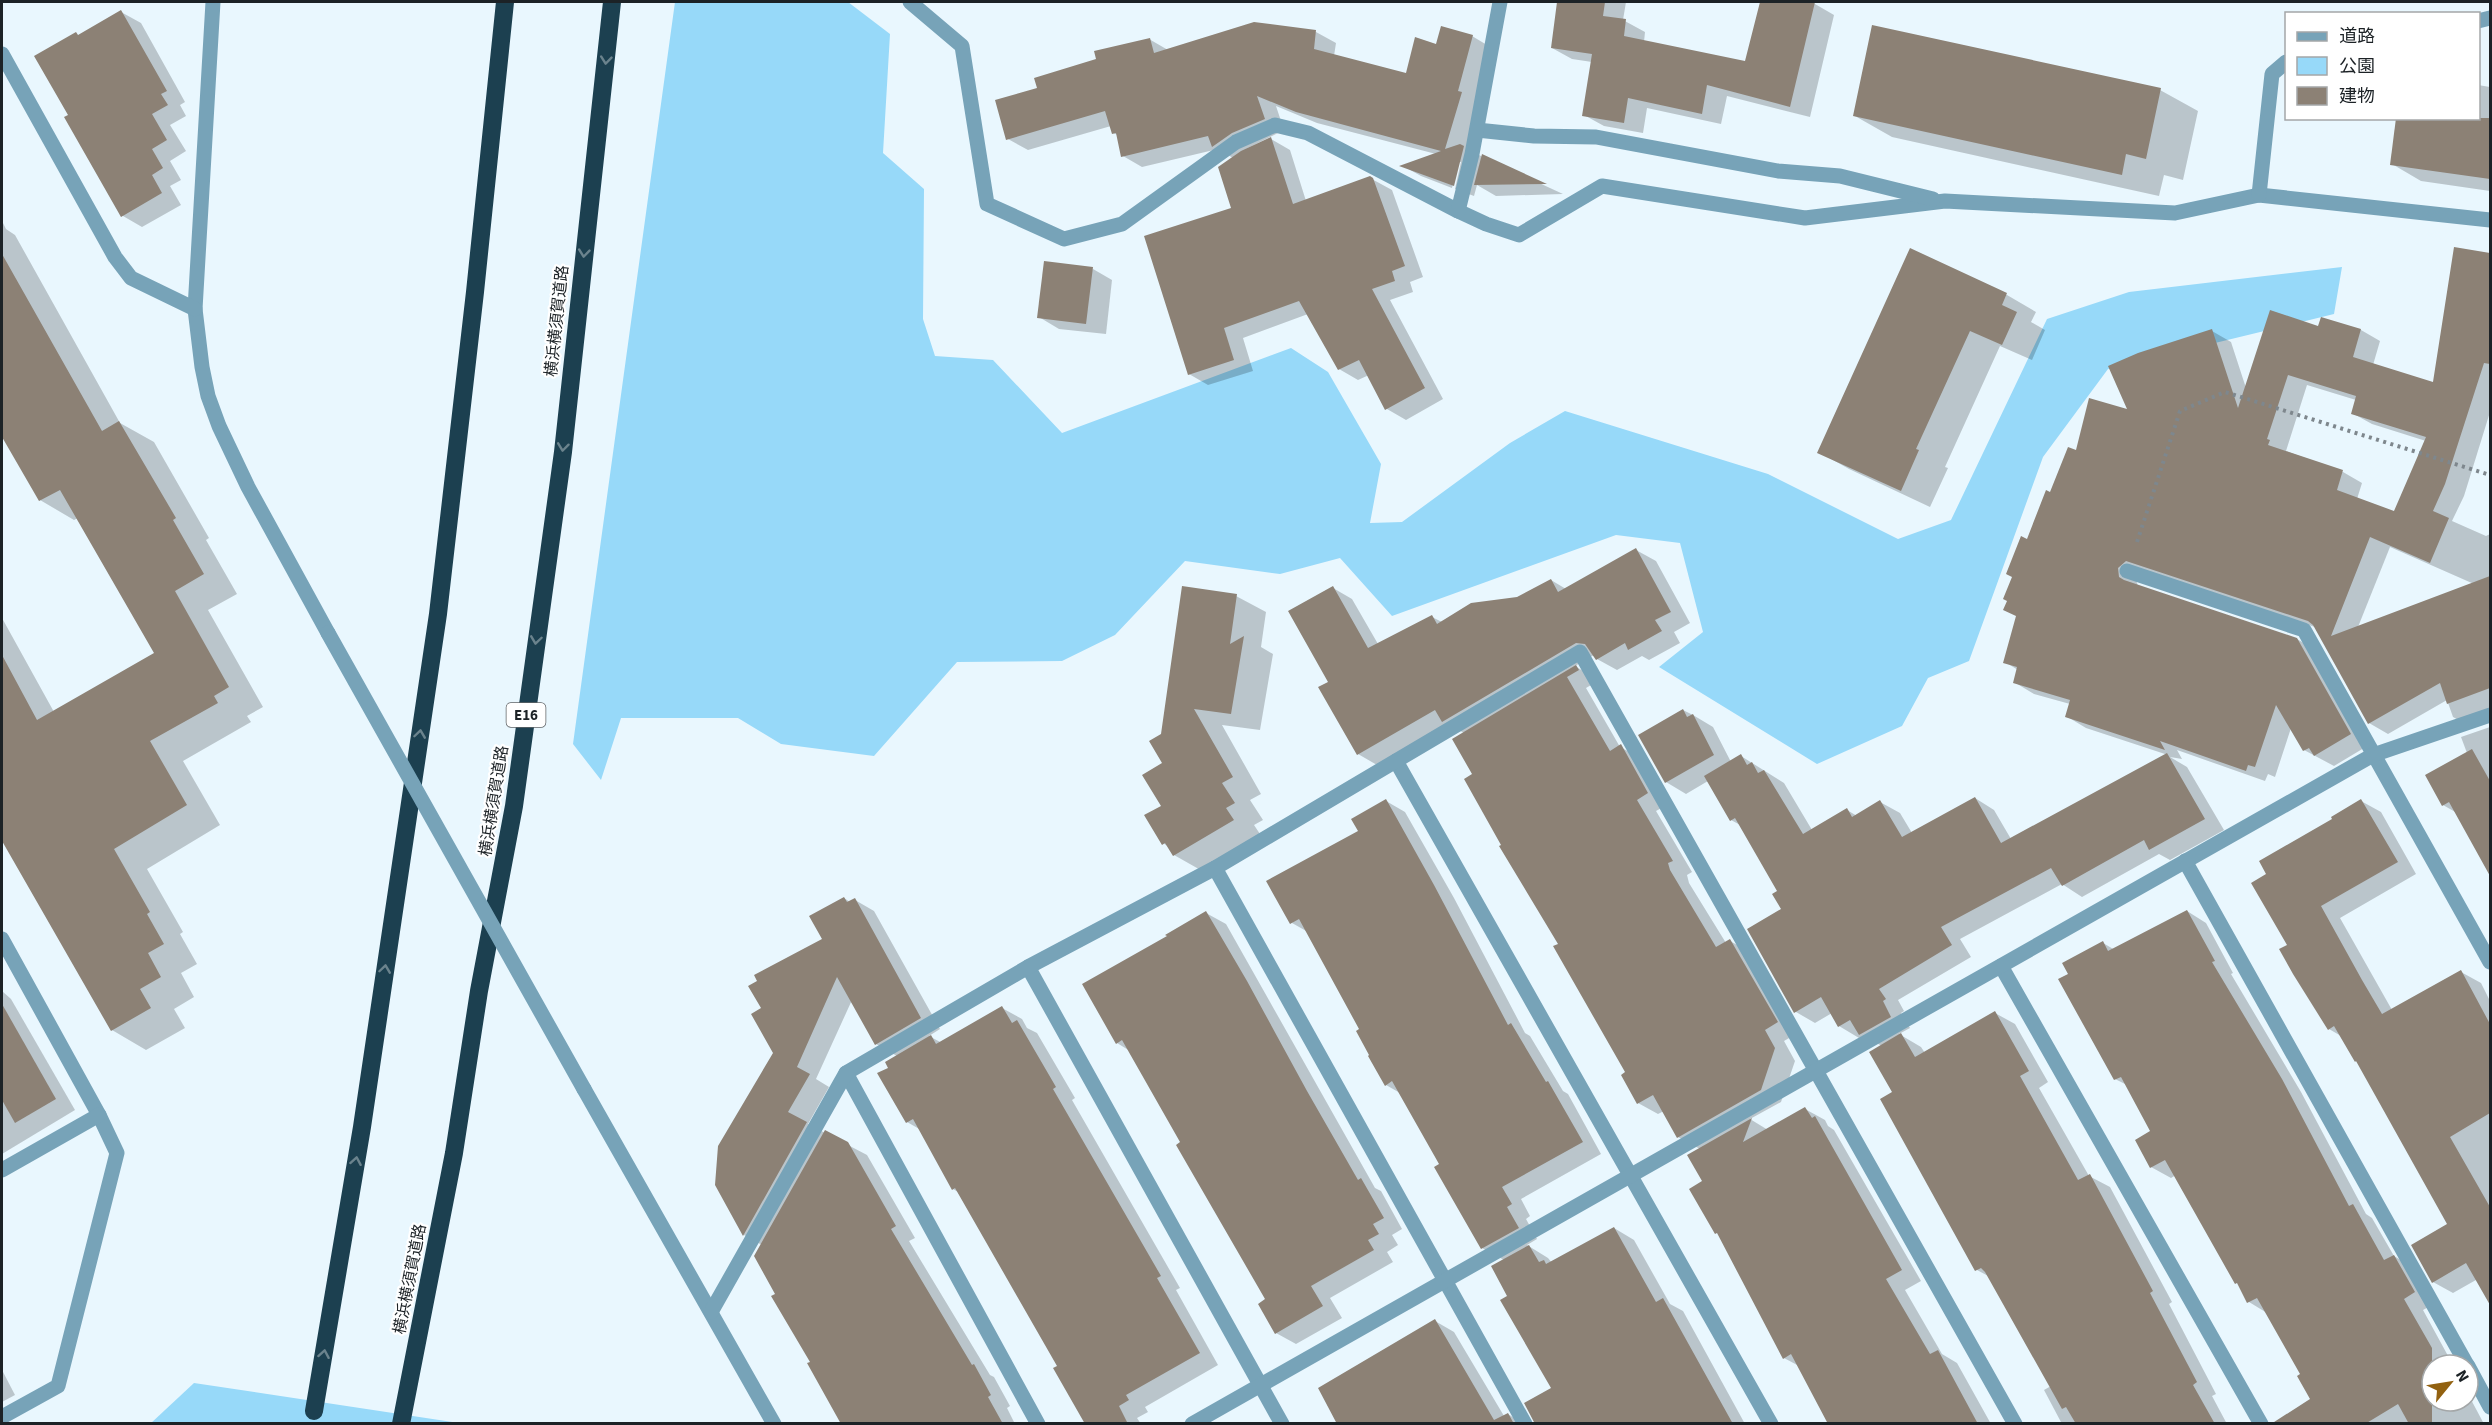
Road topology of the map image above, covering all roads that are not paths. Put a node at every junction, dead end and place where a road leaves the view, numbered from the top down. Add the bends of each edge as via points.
1 (213, 2) edge
2 (505, 2) edge
3 (612, 2) edge
4 (910, 2) edge
5 (1500, 2) edge
6 (2, 54) edge
7 (2285, 63) edge
8 (1476, 130) junction
9 (2259, 195) junction
10 (1941, 201) junction
11 (1458, 211) junction
12 (2490, 220) edge
13 (195, 309) junction
14 (2127, 572) road end
15 (2490, 715) edge
16 (2373, 755) junction
17 (1396, 761) junction
18 (2185, 861) junction
19 (1215, 868) junction
20 (2, 939) edge
21 (2490, 962) edge
22 (2001, 966) junction
23 (1028, 967) junction
24 (1817, 1072) junction
25 (846, 1073) junction
26 (99, 1115) junction
27 (2, 1170) edge
28 (1632, 1176) junction
29 (1445, 1281) junction
30 (711, 1312) junction
31 (2461, 1353) edge
32 (1261, 1386) junction
33 (2480, 1388) edge
34 (2490, 1407) edge
35 (314, 1411) dead end
36 (2, 1417) edge
37 (401, 1424) edge
38 (774, 1424) edge
39 (1038, 1424) edge
40 (1192, 1424) edge
41 (1282, 1424) edge
42 (1525, 1424) edge
43 (1771, 1424) edge
44 (2015, 1424) edge
45 (2261, 1424) edge

1 - 13 street
35 -> 2 highway via 362,1127 438,614
3 -> 37 highway, 横浜横須賀道路 / E16 via 563,452 514,806 454,1153
4 - 11 street via 962,46 987,204 1064,239 1122,224 1236,142 1275,125 1308,133
5 - 8 street
6 - 13 street via 131,278
7 - 9 street via 2272,74
8 - 10 street via 1596,137 1778,171 1840,176
8 - 11 street
9 - 10 street via 2175,213
9 - 12 street
10 - 11 street via 1805,218 1602,186 1519,235
13 - 30 street, bridge via 208,396 248,487
14 - 16 street via 2304,630
15 - 16 street
16 - 18 street
16 - 21 street
17 - 19 street
17 - 24 street via 1580,652
17 - 28 street
18 - 22 street
18 - 31 street
19 - 23 street
19 - 29 street
20 - 26 street
22 - 24 street
22 - 45 street
23 - 25 street
23 - 32 street
24 - 28 street
24 - 44 street
25 - 30 street
25 - 39 street
26 - 27 street
26 - 36 street via 117,1153 58,1386
28 - 29 street
28 - 43 street
29 - 32 street
29 - 42 street
30 - 38 street
32 - 40 street
32 - 41 street
33 - 34 street

